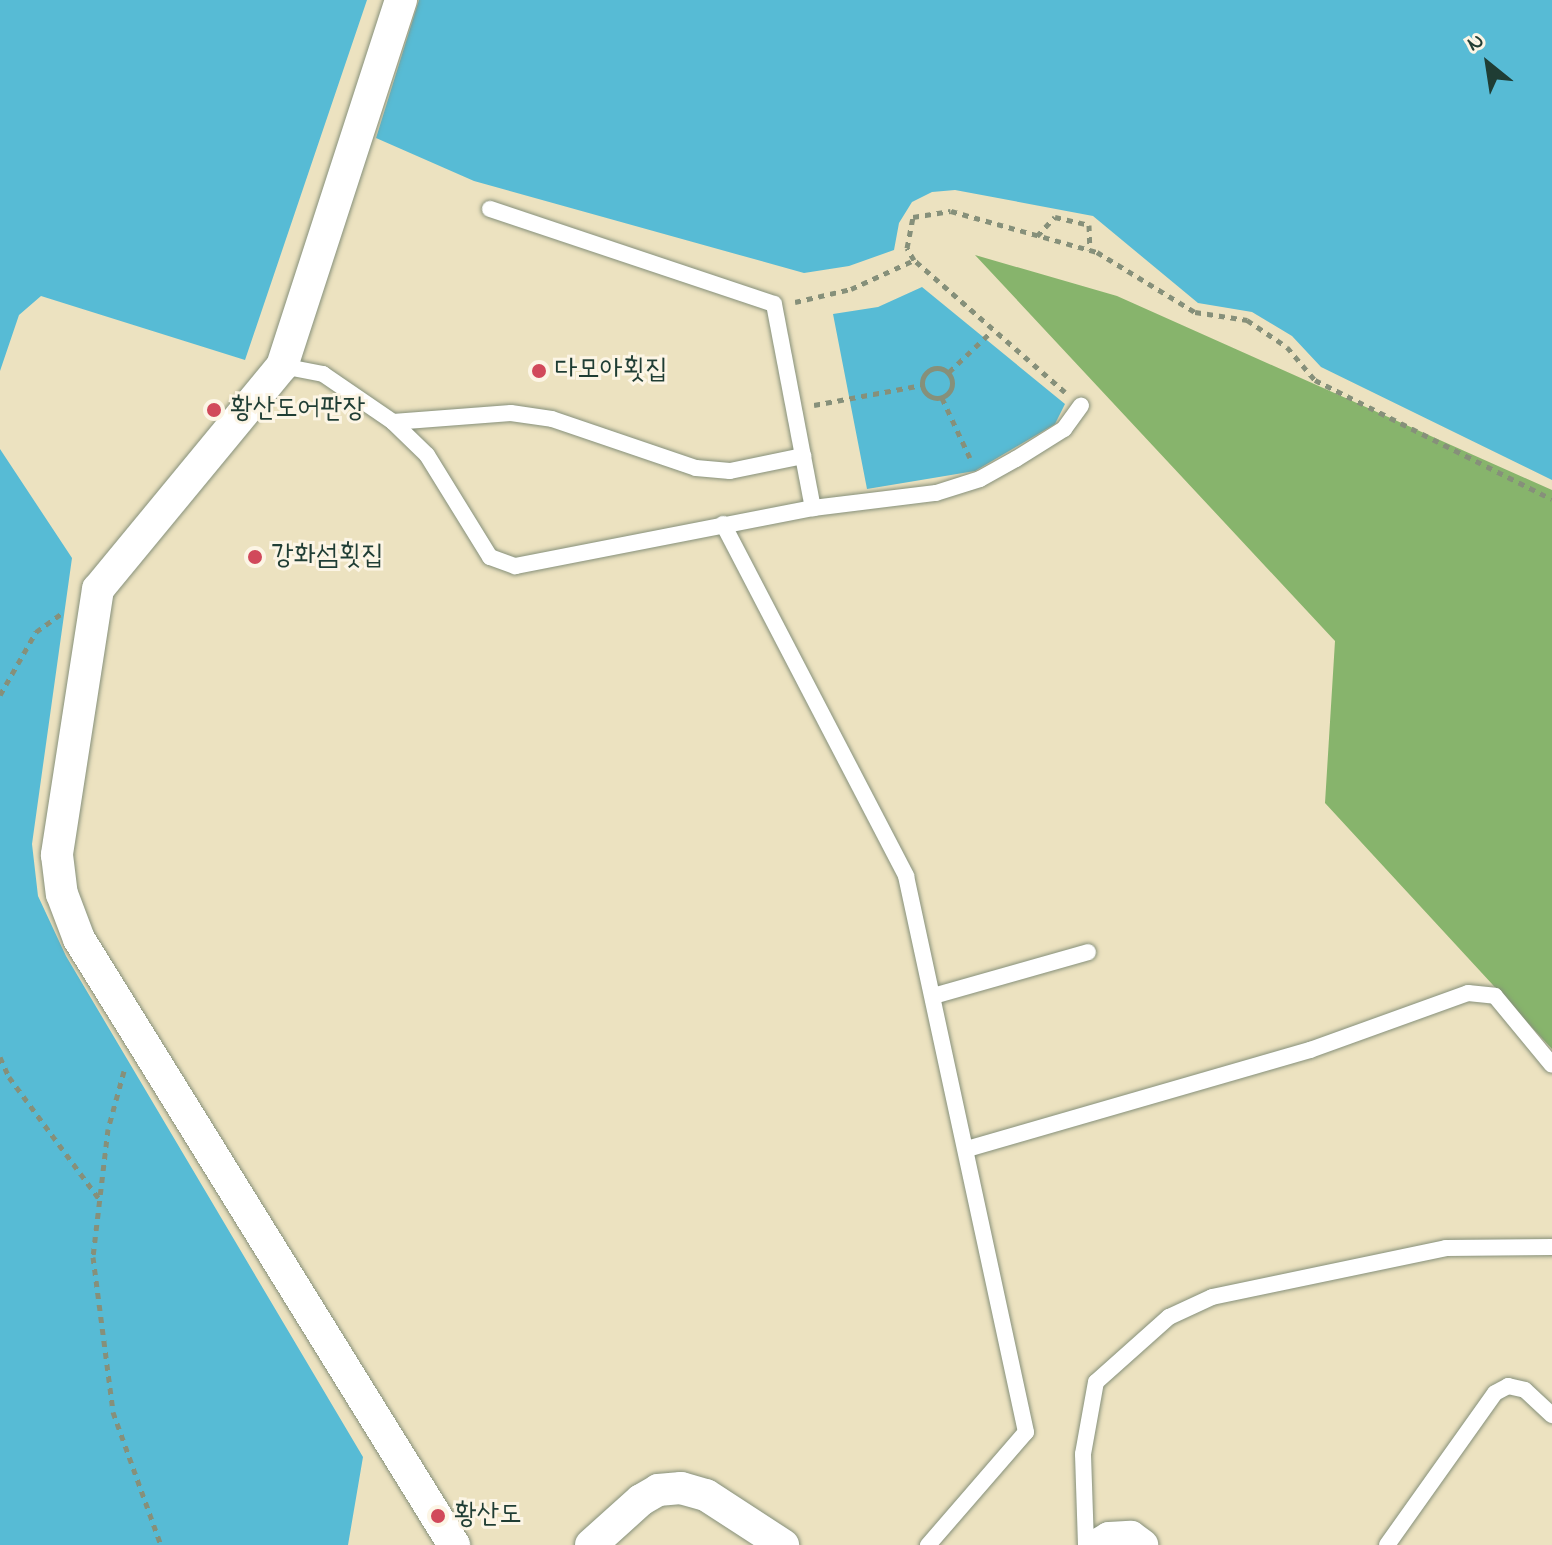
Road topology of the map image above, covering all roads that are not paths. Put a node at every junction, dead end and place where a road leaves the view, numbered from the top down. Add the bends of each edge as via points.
1 (401, 0) edge
2 (490, 209) dead end
3 (282, 366) junction
4 (1081, 406) road end
5 (393, 422) junction
6 (803, 456) junction
7 (813, 508) junction
8 (723, 524) junction
9 (1088, 952) dead end
10 (933, 996) junction
11 (1552, 1065) edge
12 (967, 1149) junction
13 (1552, 1247) edge
14 (1552, 1415) edge
15 (454, 1545) edge
16 (591, 1545) edge
17 (783, 1545) edge
18 (928, 1545) edge
19 (1086, 1545) edge
20 (1097, 1545) edge
21 (1142, 1545) edge
22 (1387, 1545) edge

1 - 3 street
2 - 6 lane via 774,304
3 - 5 lane via 323,374
3 - 15 street via 98,589 57,855 62,894 79,939 134,1033
4 - 7 lane via 1064,429 980,479 936,493
5 - 6 lane via 511,413 552,419 696,468 730,471
5 - 8 lane via 427,455 490,557 515,566
6 - 7 lane
7 - 8 lane
8 - 10 lane via 906,876
9 - 10 lane
10 - 12 lane
11 - 12 lane via 1495,996 1468,993 1310,1050
12 - 18 lane via 1026,1432
13 - 19 lane via 1446,1248 1212,1297 1169,1317 1096,1382 1083,1454
14 - 22 lane via 1525,1390 1508,1386 1495,1393
16 - 17 street via 641,1500 658,1490 681,1488 706,1495
20 - 21 street via 1109,1538 1131,1537

